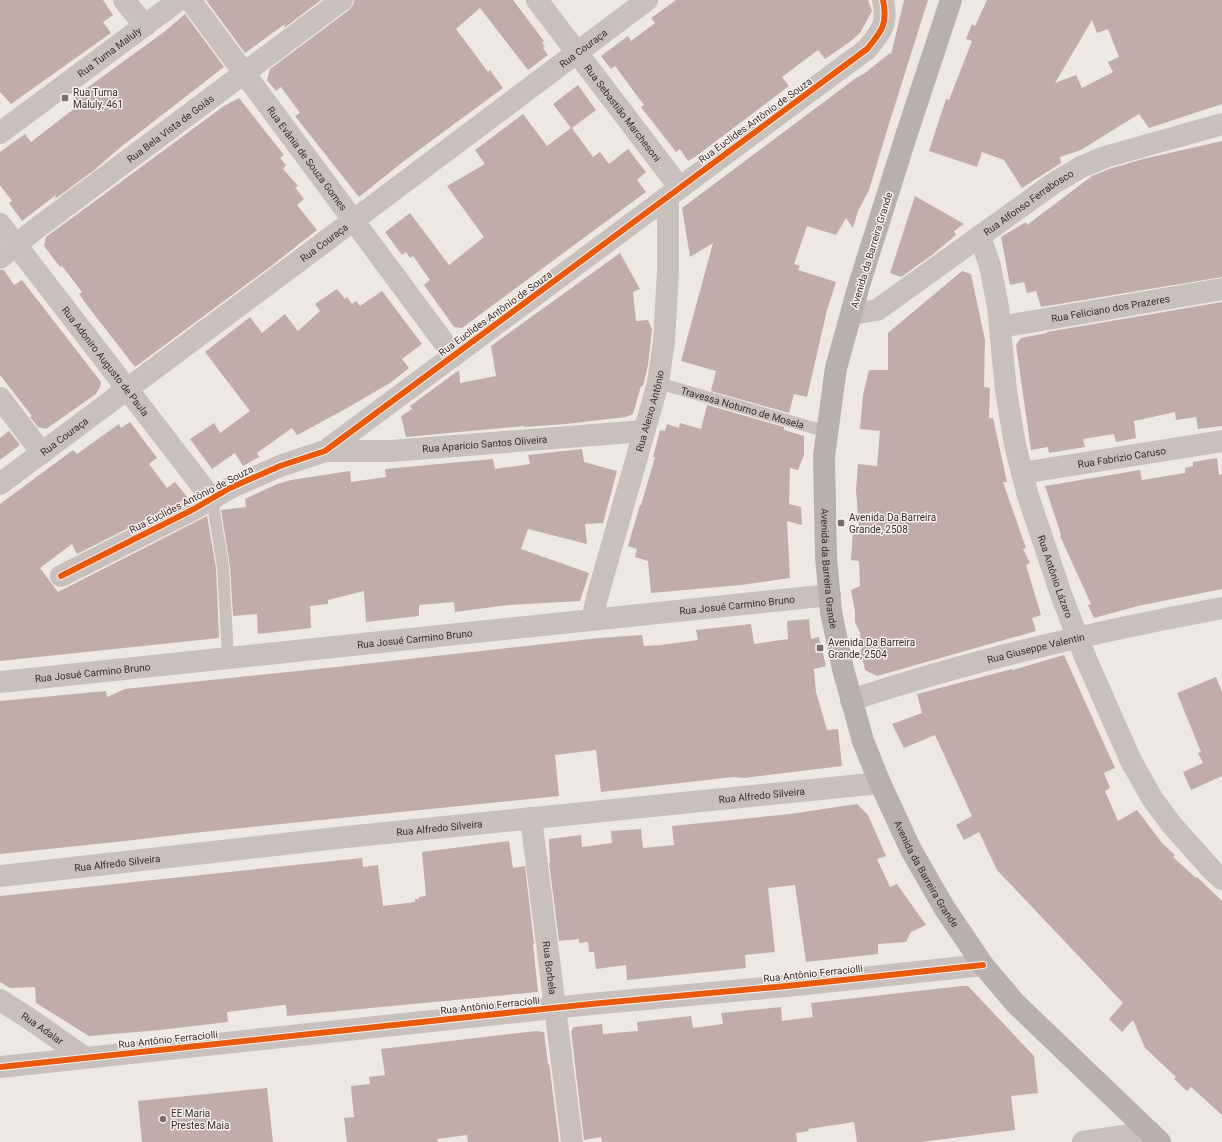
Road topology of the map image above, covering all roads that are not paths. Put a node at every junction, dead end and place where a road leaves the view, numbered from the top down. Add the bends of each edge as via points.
1 (124, 0) edge
2 (179, 0) edge
3 (190, 0) edge
4 (342, 0) edge
5 (537, 0) edge
6 (647, 0) edge
7 (883, 0) edge
8 (951, 0) edge
9 (145, 26) junction
10 (577, 53) junction
11 (244, 73) junction
12 (4, 123) edge
13 (1222, 124) edge
14 (674, 192) junction
15 (354, 221) junction
16 (0, 224) edge
17 (980, 236) junction
18 (17, 244) junction
19 (0, 258) edge
20 (1222, 289) edge
21 (852, 314) junction
22 (1000, 327) junction
23 (454, 356) junction
24 (658, 383) junction
25 (127, 389) junction
26 (0, 398) edge
27 (644, 431) junction
28 (828, 432) junction
29 (1222, 441) edge
30 (325, 451) junction
31 (42, 453) junction
32 (1022, 473) junction
33 (0, 484) edge
34 (212, 499) junction
35 (61, 576) dead end
36 (830, 595) junction
37 (1222, 608) edge
38 (592, 620) junction
39 (1078, 638) junction
40 (228, 658) junction
41 (0, 682) edge
42 (852, 700) junction
43 (880, 783) junction
44 (531, 818) junction
45 (0, 876) edge
46 (1222, 879) edge
47 (983, 965) junction
48 (0, 1000) edge
49 (554, 1008) junction
50 (84, 1057) junction
51 (0, 1067) edge
52 (1155, 1137) edge
53 (572, 1142) edge
54 (1083, 1142) edge

1 - 9 street
2 - 9 street, Rua Tuma Maluly
3 - 11 street, Rua Evânia de Souza Gomes
4 - 11 street, Rua Bela Vista de Goiás
5 - 10 street, Rua Sebastião Marchesoni
6 - 10 street, Rua Couraça
7 - 14 street, Rua Euclides Antônio de Souza via 886,12 882,31 867,50
8 - 21 main road, Avenida da Barreira Grande via 859,285
9 - 12 street, Rua Tuma Maluly
10 - 14 street, Rua Sebastião Marchesoni
10 - 15 street, Rua Couraça
11 - 15 street, Rua Evânia de Souza Gomes
11 - 18 street, Rua Bela Vista de Goiás
13 - 17 street, Rua Alfonso Ferrabosco via 1105,157 1081,167 1054,183
14 - 23 street, Rua Euclides Antônio de Souza
14 - 24 street, Rua Aleixo Antônio via 664,341
15 - 23 street, Rua Evânia de Souza Gomes
15 - 25 street, Rua Couraça
16 - 18 street, Rua Adoniro Augusto de Paula
17 - 21 street, Rua Alfonso Ferrabosco via 877,310
17 - 22 street, Rua Antônio Lázaro via 990,266
18 - 19 street, Rua Bela Vista de Goiás
18 - 25 street, Rua Adoniro Augusto de Paula
20 - 22 street, Rua Feliciano dos Prazeres
21 - 28 main road, Avenida da Barreira Grande via 836,368
22 - 32 street, Rua Antônio Lázaro via 1006,391
23 - 30 street, Rua Euclides Antônio de Souza
24 - 27 street, Rua Aleixo Antônio
24 - 28 lane, Travessa Noturno de Mosela
25 - 31 street, Rua Couraça
25 - 34 street, Rua Adoniro Augusto de Paula
26 - 31 street
27 - 30 street, Rua Aparício Santos Oliveira via 391,451
27 - 38 street, Rua Aleixo Antônio
28 - 36 main road, Avenida da Barreira Grande via 824,456 826,557
29 - 32 street, Rua Fabrizio Caruso
30 - 34 street, Rua Euclides Antônio de Souza via 280,466 230,488
31 - 33 street, Rua Couraça
32 - 39 street, Rua Antônio Lázaro via 1062,598
34 - 35 street, Rua Euclides Antônio de Souza
34 - 40 lane via 223,567
36 - 38 street, Rua Josué Carmino Bruno
36 - 42 main road, Avenida da Barreira Grande via 831,612
37 - 39 street, Rua Giuseppe Valentin
38 - 40 street, Rua Josué Carmino Bruno
39 - 42 street, Rua Giuseppe Valentin via 894,686
39 - 46 street, Rua Antônio Lázaro via 1131,761 1152,798 1171,824
40 - 41 street, Rua Josué Carmino Bruno
42 - 43 main road, Avenida da Barreira Grande via 863,741
43 - 44 street, Rua Alfredo Silveira
43 - 47 main road, Avenida da Barreira Grande via 915,856 945,909
44 - 45 street, Rua Alfredo Silveira
44 - 49 street, Rua Borbela
47 - 49 street, Rua Antônio Ferraciolli
47 - 52 main road, Avenida da Barreira Grande via 1015,1003
48 - 50 street, Rua Adalar
49 - 50 street, Rua Antônio Ferraciolli
49 - 53 street, Rua Borbela
50 - 51 street, Rua Antônio Ferraciolli
52 - 54 street

